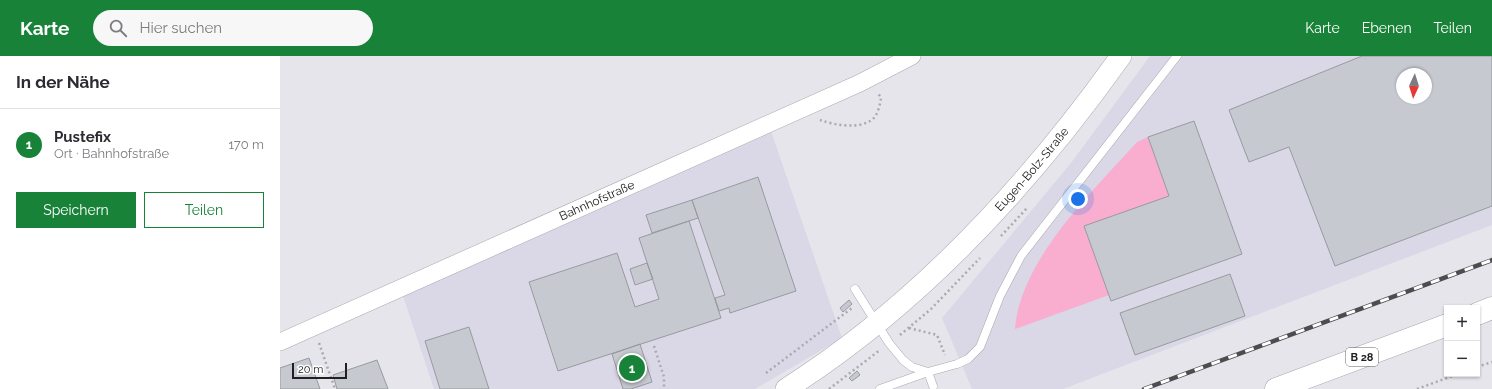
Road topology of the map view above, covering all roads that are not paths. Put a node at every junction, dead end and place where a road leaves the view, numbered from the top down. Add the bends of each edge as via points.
1 (912, 56) edge
2 (1121, 56) edge
3 (1177, 56) edge
4 (855, 289) dead end
5 (1492, 308) edge
6 (1480, 313) edge
7 (876, 323) junction
8 (1444, 326) edge
9 (280, 342) edge
10 (928, 372) junction
11 (933, 386) dead end
12 (786, 389) edge
13 (880, 389) edge
14 (1276, 389) edge

1 - 9 street, Bahnhofstraße via 860,83
2 - 7 street, Eugen-Bolz-Straße via 1065,130 980,228 933,274
3 - 10 lane via 1021,256 1000,296 980,347 968,359
4 - 7 lane
5 - 6 main road
7 - 10 lane via 902,360 912,367
7 - 12 street
8 - 14 main road, B 28
10 - 11 lane
10 - 13 lane

